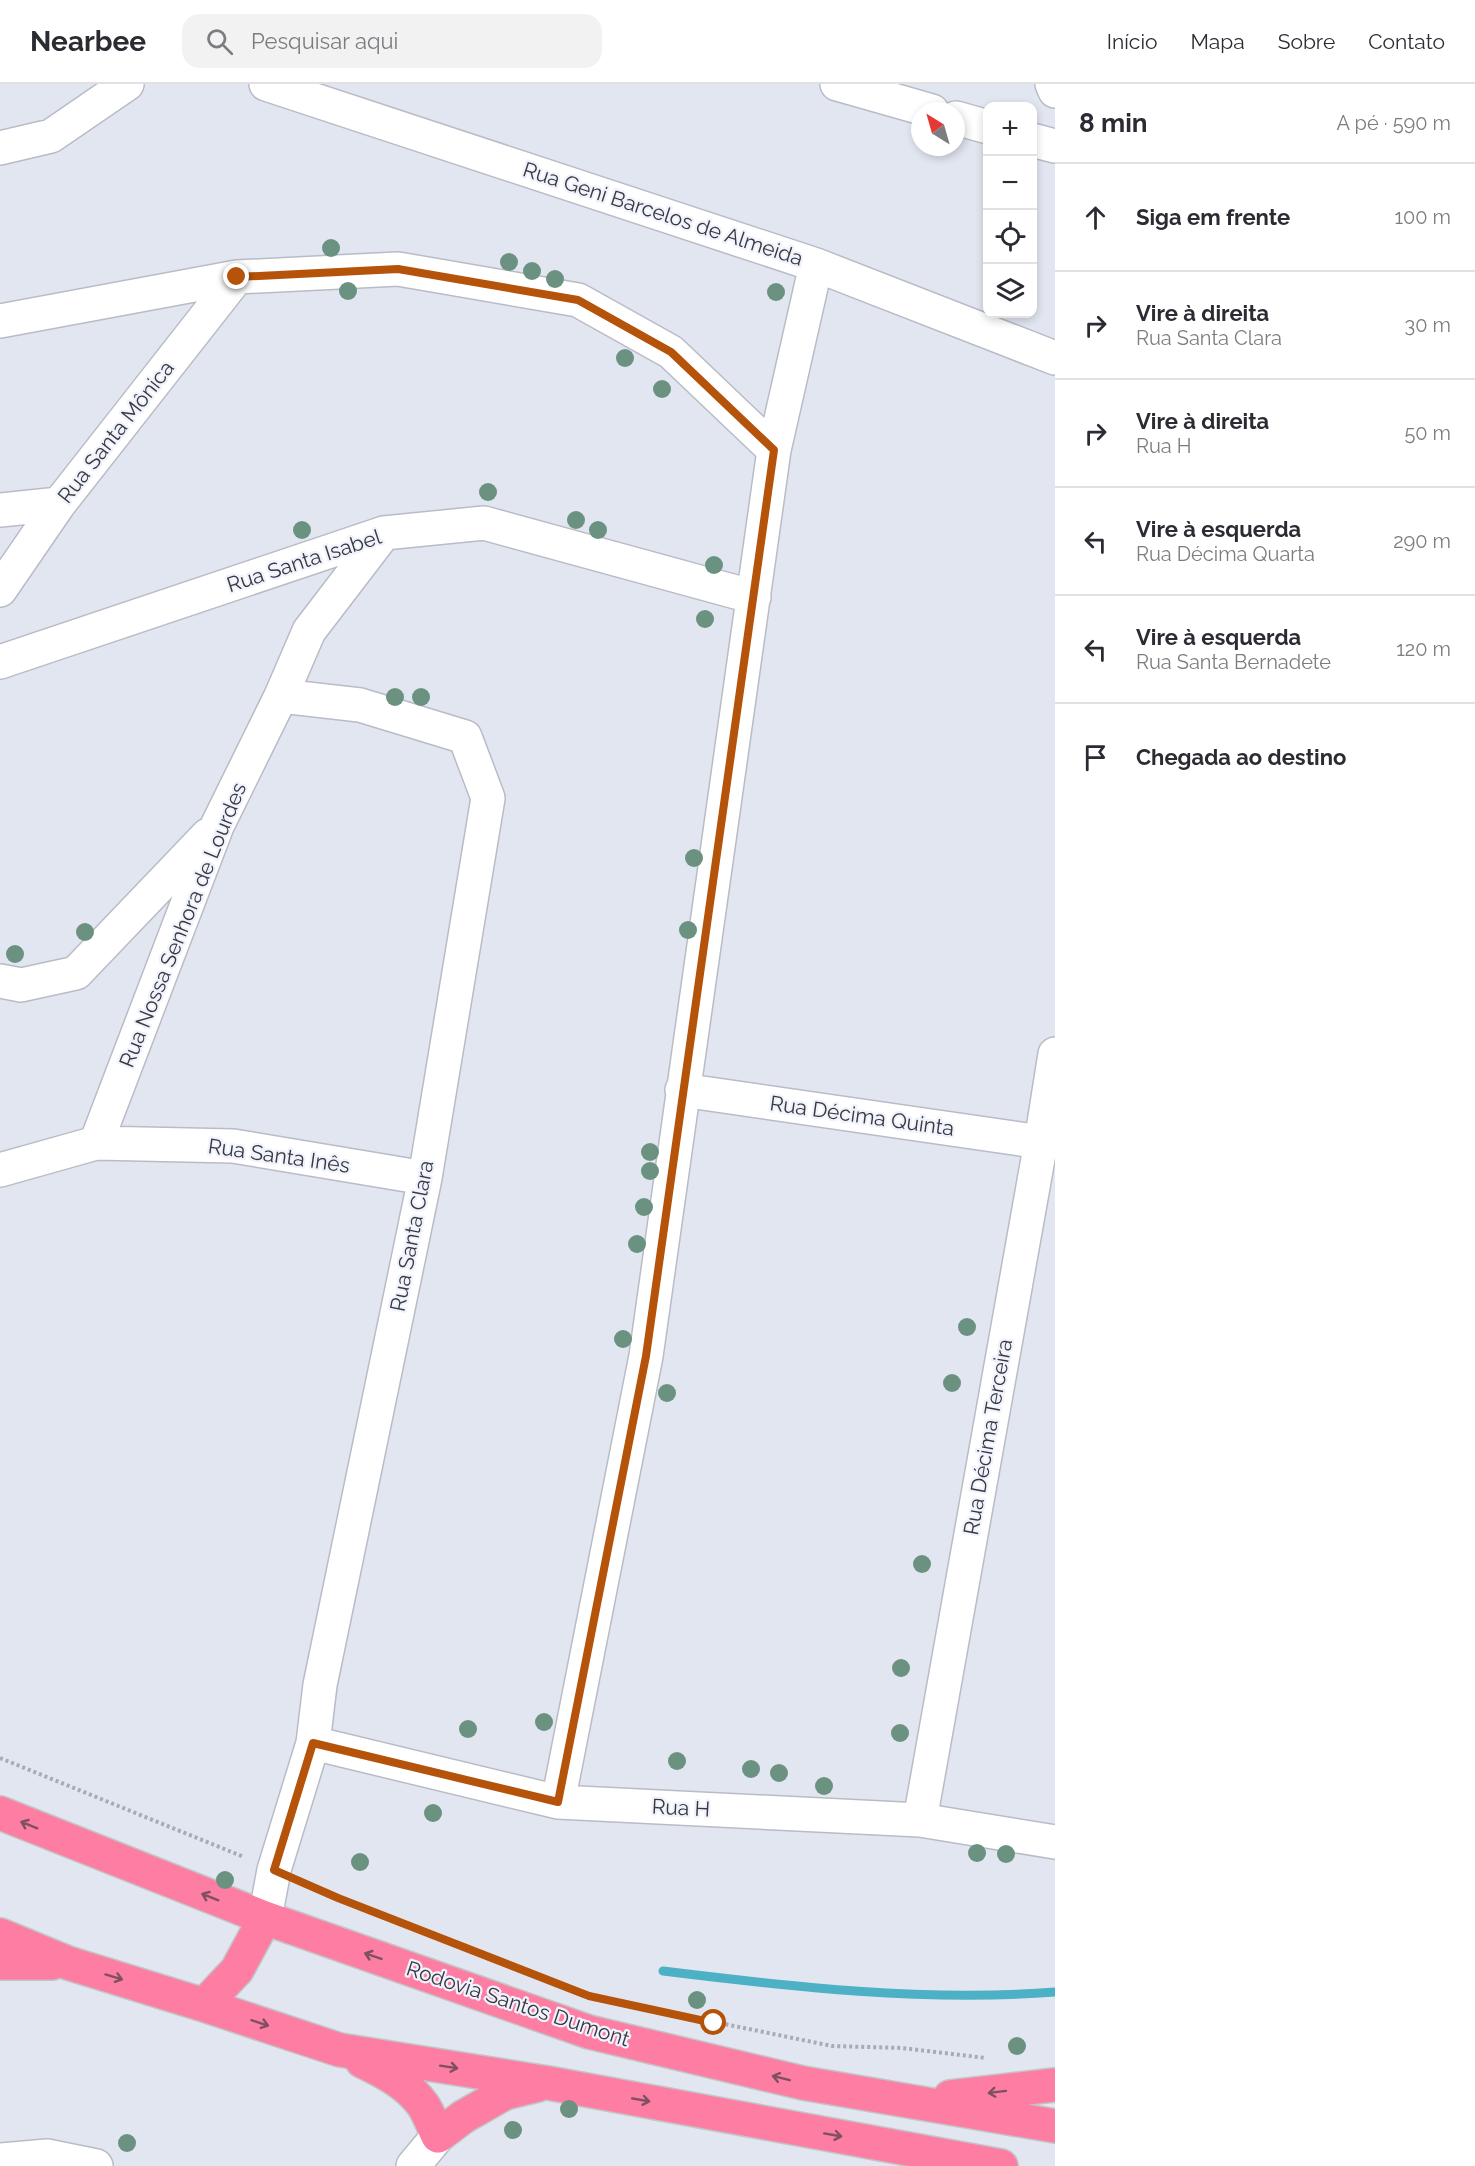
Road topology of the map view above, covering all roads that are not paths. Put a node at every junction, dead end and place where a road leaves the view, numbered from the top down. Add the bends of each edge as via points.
1 (127, 84) edge
2 (266, 84) edge
3 (837, 84) edge
4 (1052, 84) edge
5 (1055, 91) edge
6 (911, 105) edge
7 (965, 121) edge
8 (983, 126) edge
9 (1037, 141) edge
10 (1055, 146) edge
11 (0, 148) edge
12 (816, 265) junction
13 (237, 277) junction
14 (0, 321) edge
15 (1055, 358) edge
16 (774, 450) junction
17 (59, 504) junction
18 (0, 510) edge
19 (384, 533) junction
20 (0, 590) edge
21 (754, 597) junction
22 (0, 662) edge
23 (281, 696) junction
24 (217, 826) junction
25 (0, 981) edge
26 (1055, 1054) edge
27 (682, 1090) junction
28 (1041, 1142) junction
29 (96, 1143) junction
30 (0, 1170) edge
31 (425, 1178) junction
32 (313, 1743) junction
33 (558, 1802) junction
34 (0, 1813) edge
35 (920, 1820) junction
36 (1055, 1842) edge
37 (265, 1918) junction
38 (0, 1935) edge
39 (0, 1963) edge
40 (68, 1963) junction
41 (204, 2005) junction
42 (340, 2050) junction
43 (548, 2083) junction
44 (1055, 2085) edge
45 (909, 2102) junction
46 (1055, 2126) edge
47 (438, 2136) junction
48 (0, 2160) edge
49 (96, 2166) edge
50 (413, 2166) edge
51 (1001, 2166) edge

1 - 11 street via 51,136
2 - 12 street, Rua Geni Barcelos de Almeida
3 - 6 street
4 - 5 street
7 - 8 street
9 - 10 street
12 - 15 street, Rua Geni Barcelos de Almeida
12 - 16 street
13 - 14 street
13 - 16 street via 398,269 578,300 671,352
13 - 17 street, Rua Santa Mônica
16 - 21 street
17 - 18 street
17 - 20 street, Rua Santa Mônica
19 - 21 street, Rua Santa Isabel via 484,523
19 - 22 street, Rua Santa Isabel
19 - 23 street, Rua Nossa Senhora de Lourdes via 309,631
21 - 27 street
23 - 24 street, Rua Nossa Senhora de Lourdes
23 - 31 street, Rua Santa Clara via 360,705 465,737 488,798
24 - 25 street via 76,973 21,985
24 - 29 street, Rua Nossa Senhora de Lourdes
26 - 28 street, Rua Décima Terceira
27 - 28 street, Rua Décima Quinta
27 - 33 street via 646,1356
28 - 35 street, Rua Décima Terceira
29 - 30 street
29 - 31 street, Rua Santa Inês via 233,1146
31 - 32 street, Rua Santa Clara via 320,1685
32 - 33 street, Rua H
32 - 37 street, Rua Santa Clara via 274,1870
33 - 35 street, Rua H
37 -> 34 highway, Rodovia Santos Dumont
35 - 36 street, Rua H
37 - 41 highway via 237,1970
45 -> 37 highway, Rodovia Santos Dumont via 804,2083 590,2032
38 - 40 highway
39 - 40 highway
40 -> 41 highway
41 -> 42 highway
42 -> 43 highway
42 - 47 highway via 400,2082 425,2107
43 - 47 highway via 505,2093
43 -> 51 highway
44 -> 45 highway
45 - 46 highway, Rodovia Santos Dumont
47 - 50 street
48 - 49 street via 47,2156

